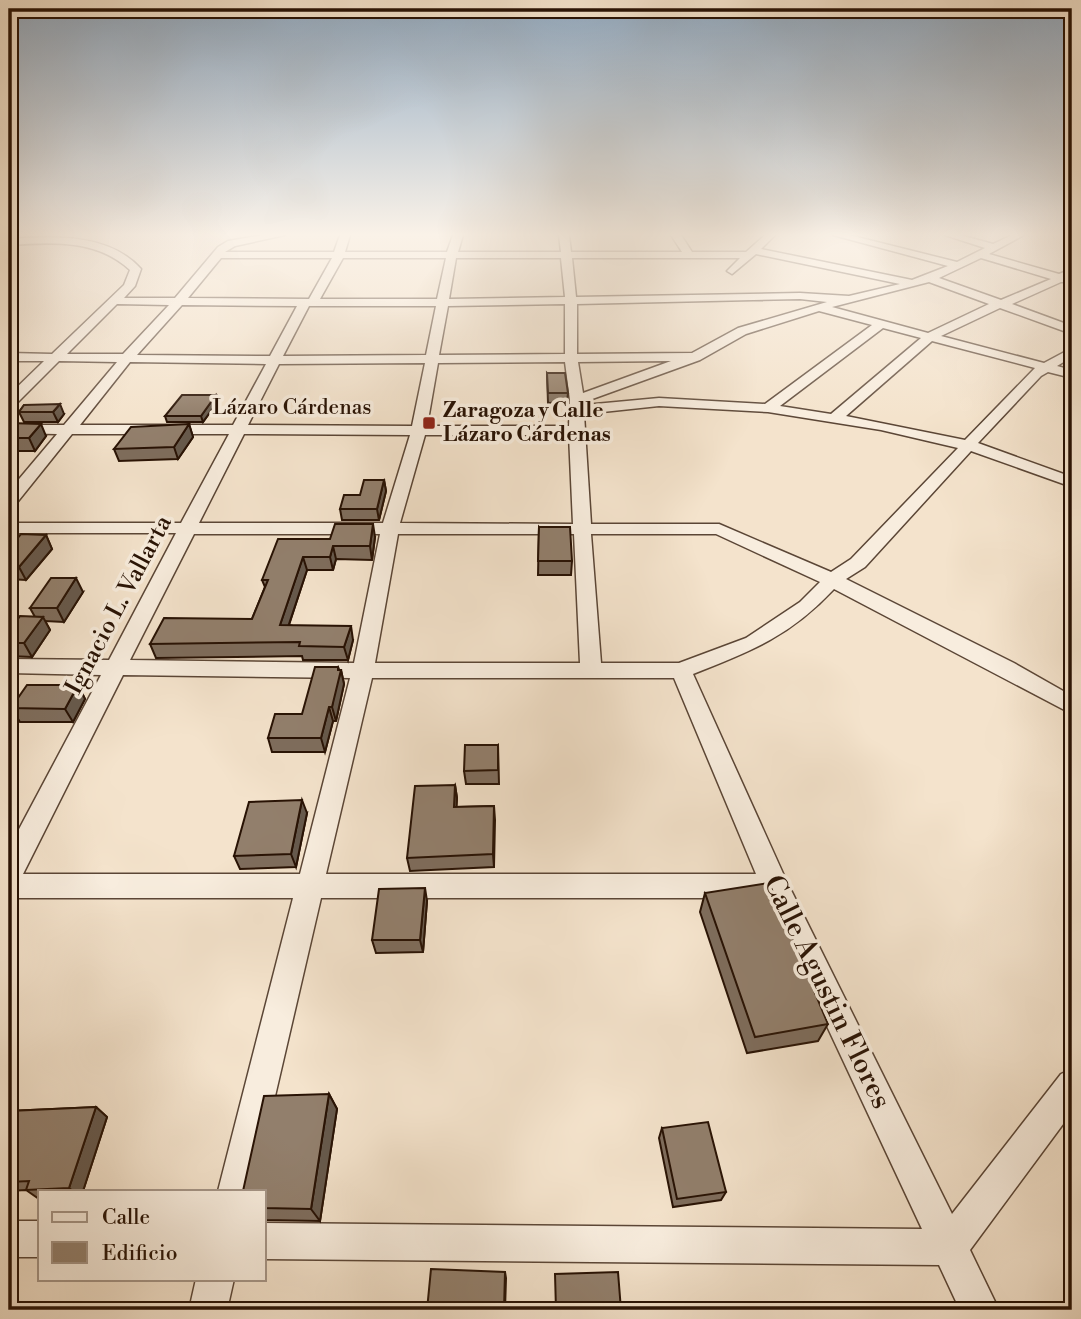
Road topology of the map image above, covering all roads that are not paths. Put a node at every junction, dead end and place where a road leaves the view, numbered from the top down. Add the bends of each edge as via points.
1 (116, 297) edge
2 (184, 297) edge
3 (312, 297) edge
4 (443, 297) edge
5 (570, 297) edge
6 (779, 297) edge
7 (807, 297) edge
8 (865, 297) edge
9 (986, 297) edge
10 (1020, 297) edge
11 (852, 300) junction
12 (111, 301) junction
13 (571, 302) junction
14 (179, 303) junction
15 (308, 303) junction
16 (442, 303) junction
17 (1006, 303) junction
18 (822, 309) junction
19 (881, 324) junction
20 (1072, 330) edge
21 (931, 336) junction
22 (1072, 352) edge
23 (9, 357) edge
24 (53, 357) junction
25 (695, 357) junction
26 (127, 358) junction
27 (570, 358) junction
28 (433, 359) junction
29 (274, 360) junction
30 (1044, 367) junction
31 (1072, 374) edge
32 (9, 403) edge
33 (577, 405) junction
34 (768, 408) junction
35 (835, 418) junction
36 (71, 428) junction
37 (9, 429) edge
38 (241, 429) junction
39 (419, 430) junction
40 (576, 431) junction
41 (971, 446) junction
42 (1072, 482) edge
43 (9, 501) edge
44 (190, 527) junction
45 (390, 527) junction
46 (582, 527) junction
47 (9, 528) edge
48 (832, 580) junction
49 (9, 666) edge
50 (116, 666) junction
51 (591, 670) junction
52 (681, 670) junction
53 (363, 671) junction
54 (1072, 706) edge
55 (9, 874) edge
56 (9, 886) edge
57 (775, 886) junction
58 (309, 887) junction
59 (1072, 1085) edge
60 (234, 1190) edge
61 (9, 1239) edge
62 (38, 1239) edge
63 (266, 1241) edge
64 (950, 1247) junction
65 (215, 1280) edge
66 (208, 1310) edge
67 (980, 1310) edge

1 - 12 street
2 - 14 street
3 - 15 street, Ignacio L. Vallarta
4 - 16 street
5 - 13 street
6 - 13 street
7 - 11 street
8 - 11 street
9 - 17 street
10 - 17 street
11 - 18 street
12 - 14 street
12 - 24 street
13 - 16 street
13 - 27 street
14 - 15 street
14 - 26 street
15 - 16 street
15 - 29 street, Ignacio L. Vallarta
16 - 28 street
17 - 20 street
17 - 21 street
18 - 19 street
18 - 25 street via 746,331 712,344
19 - 21 street
19 - 34 street
21 - 30 street
21 - 35 street
22 - 30 street
23 - 24 street
24 - 26 street
24 - 32 street
25 - 27 street
25 - 33 street
26 - 29 street
26 - 36 street
27 - 28 street
27 - 33 street
28 - 29 street
28 - 39 street
29 - 38 street, Ignacio L. Vallarta
30 - 31 street
30 - 41 street
33 - 34 street via 659,402
33 - 40 street
34 - 35 street
35 - 41 street
36 - 37 street, Lázaro Cárdenas
36 - 38 street, Lázaro Cárdenas
36 - 43 street
38 - 39 street, Lázaro Cárdenas
38 - 44 street, Ignacio L. Vallarta
39 - 40 street, Lázaro Cárdenas
39 - 45 street
40 - 46 street
41 - 42 street
41 - 48 street via 858,564
44 - 45 street
44 - 47 street
44 - 50 street, Ignacio L. Vallarta
45 - 46 street
45 - 53 street
46 - 48 street via 719,529
46 - 51 street
48 - 52 street via 807,606 753,643
48 - 54 street
49 - 50 street
50 - 53 street
50 - 55 street, Ignacio L. Vallarta
51 - 52 street
51 - 53 street
52 - 57 street, Calle Agustin Flores
53 - 58 street
56 - 58 street
57 - 58 street
57 - 64 street, Calle Agustin Flores
58 - 60 street
59 - 64 street
61 - 62 street
63 - 64 street
64 - 67 street, Calle Agustin Flores
65 - 66 street

